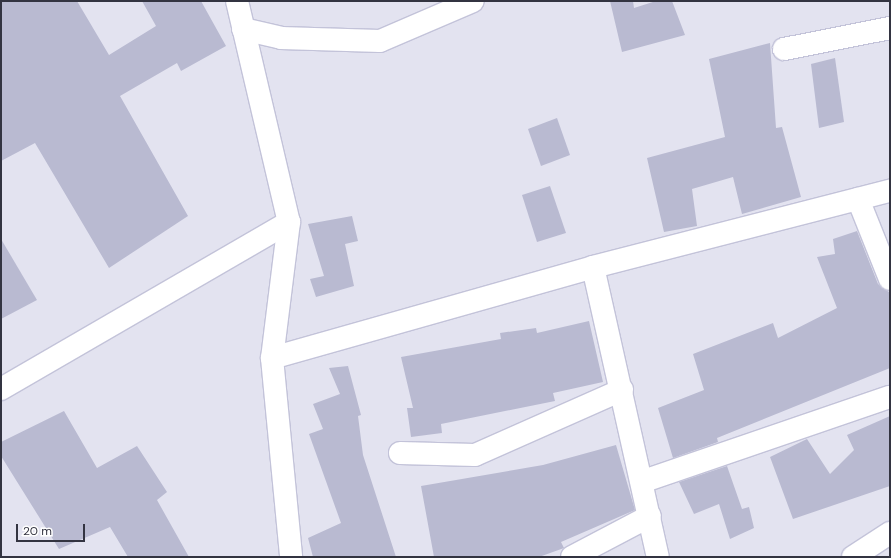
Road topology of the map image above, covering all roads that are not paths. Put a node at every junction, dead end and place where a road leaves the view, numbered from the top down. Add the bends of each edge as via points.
1 (237, 1) edge
2 (473, 1) edge
3 (890, 28) edge
4 (243, 29) junction
5 (784, 50) dead end
6 (890, 191) edge
7 (858, 199) junction
8 (289, 222) junction
9 (593, 267) junction
10 (890, 279) edge
11 (272, 358) junction
12 (1, 389) edge
13 (622, 390) junction
14 (890, 397) edge
15 (400, 453) dead end
16 (644, 481) junction
17 (650, 516) junction
18 (890, 533) edge
19 (291, 557) edge
20 (572, 557) edge
21 (658, 557) edge
22 (853, 557) edge

1 - 4 street
2 - 4 street via 380,41 281,38
3 - 5 street
4 - 8 street
6 - 7 street
7 - 9 street
7 - 10 street
8 - 11 street
8 - 12 street
9 - 11 street
9 - 13 street
11 - 19 street
13 - 15 street via 475,455
13 - 16 street
14 - 16 street
16 - 17 street
17 - 20 street
17 - 21 street
18 - 22 street

